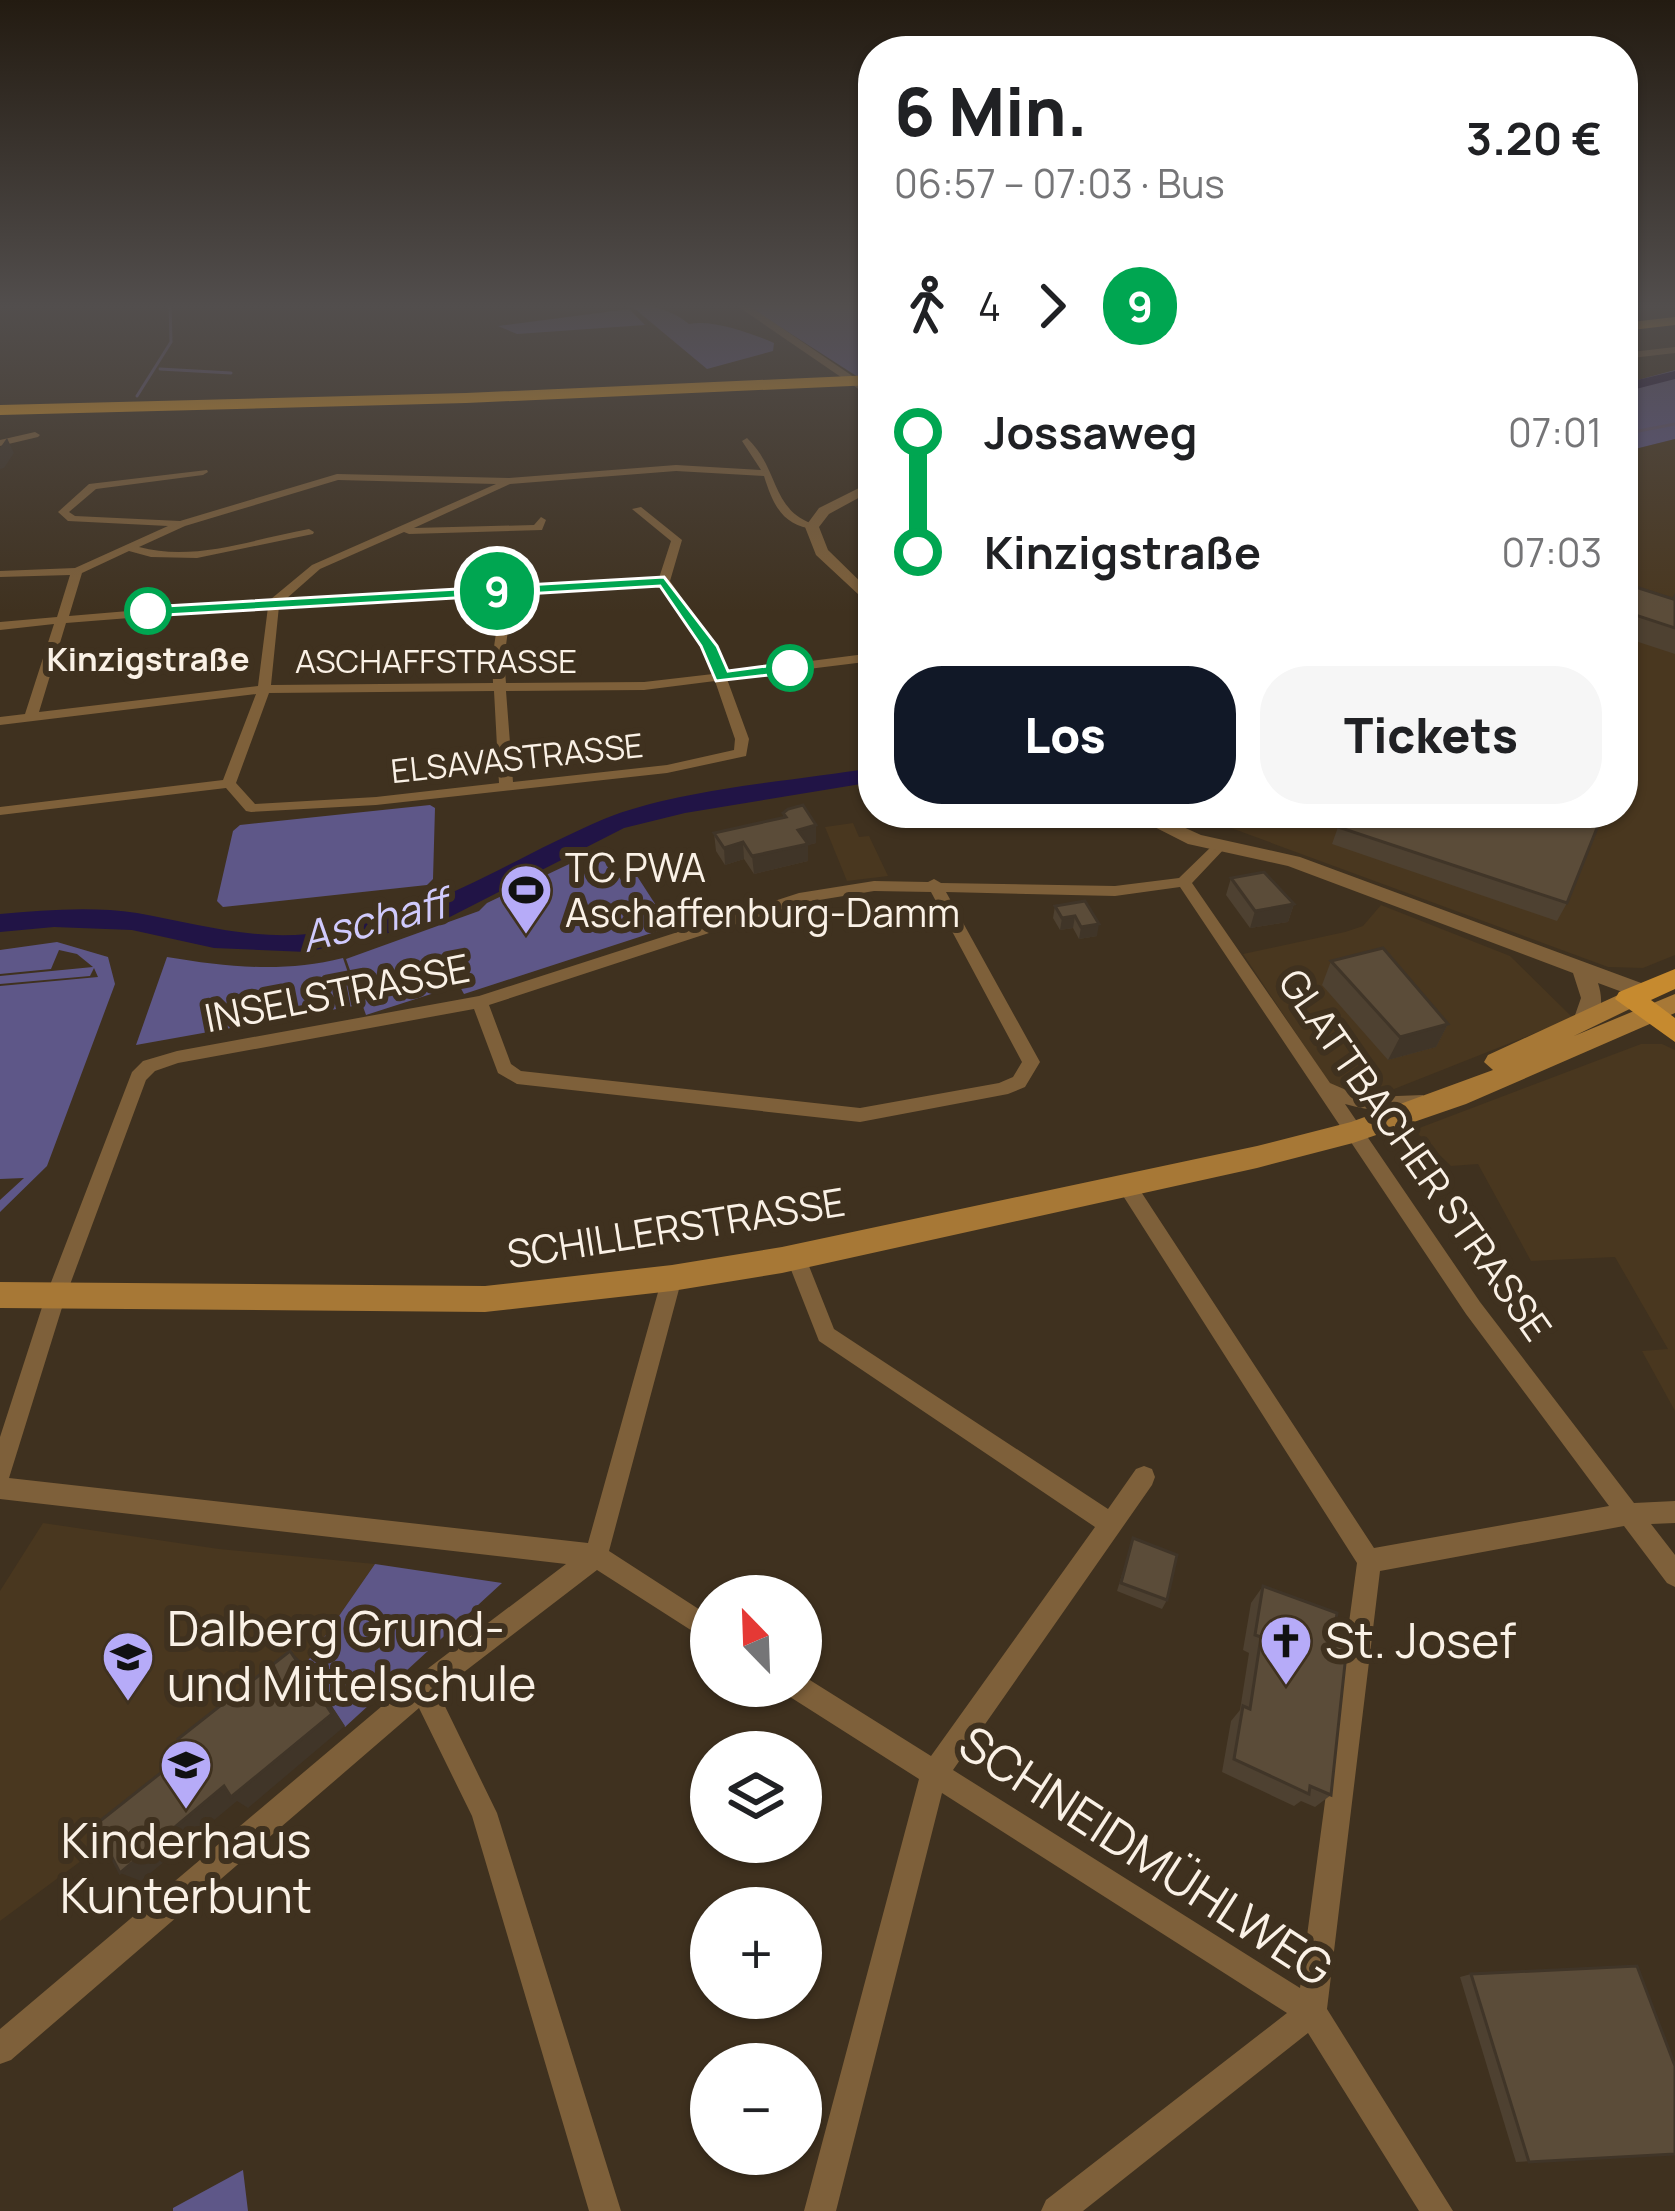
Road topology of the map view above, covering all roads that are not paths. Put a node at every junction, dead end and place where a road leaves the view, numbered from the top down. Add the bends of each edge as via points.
1 (236, 406) edge
2 (0, 414) edge
3 (35, 435) dead end
4 (747, 441) dead end
5 (0, 443) edge
6 (203, 472) dead end
7 (768, 473) junction
8 (509, 481) junction
9 (858, 493) edge
10 (637, 509) dead end
11 (541, 520) dead end
12 (181, 524) junction
13 (812, 526) junction
14 (404, 531) junction
15 (309, 532) dead end
16 (129, 548) junction
17 (77, 571) junction
18 (0, 574) edge
19 (664, 581) junction
20 (858, 588) edge
21 (508, 590) junction
22 (274, 603) junction
23 (60, 618) junction
24 (0, 626) edge
25 (858, 659) edge
26 (722, 677) junction
27 (264, 689) junction
28 (500, 690) junction
29 (32, 716) junction
30 (0, 721) edge
31 (229, 783) junction
32 (506, 786) junction
33 (0, 811) edge
34 (1163, 828) edge
35 (1219, 847) junction
36 (1184, 881) junction
37 (934, 884) junction
38 (1575, 967) junction
39 (1675, 978) edge
40 (480, 1002) junction
41 (1659, 1009) edge
42 (1585, 1018) junction
43 (1323, 1086) junction
44 (1417, 1100) junction
45 (1353, 1132) junction
46 (1127, 1186) junction
47 (796, 1257) junction
48 (672, 1278) junction
49 (0, 1295) edge
50 (55, 1298) junction
51 (0, 1472) edge
52 (1144, 1477) dead end
53 (0, 1488) edge
54 (1675, 1512) edge
55 (1630, 1514) junction
56 (1110, 1524) junction
57 (596, 1556) junction
58 (1370, 1561) junction
59 (1675, 1575) edge
60 (690, 1617) edge
61 (423, 1688) junction
62 (822, 1703) edge
63 (933, 1775) junction
64 (1312, 2012) junction
65 (0, 2049) edge
66 (605, 2211) edge
67 (820, 2211) edge
68 (1057, 2211) edge
69 (1437, 2211) edge

1 - 2 highway
3 - 5 street
4 - 7 street
6 - 12 street via 92,486 63,512 72,519
7 - 8 street via 676,468
7 - 13 street via 780,510
8 - 12 street via 352,475
8 - 14 street
9 - 13 street
10 - 19 street via 677,540
11 - 14 street via 538,528
12 - 16 street
13 - 20 street via 821,551
14 - 22 street via 316,567
15 - 16 street via 216,553
16 - 17 street
17 - 18 street
17 - 23 street
19 - 21 street
19 - 26 street
21 - 22 street
21 - 28 street
22 - 23 street
22 - 27 street
23 - 24 street
23 - 29 street
25 - 26 street, ASCHAFFSTRASSE
26 - 28 street, ASCHAFFSTRASSE
26 - 32 street, ELSAVASTRASSE via 741,753
27 - 28 street, ASCHAFFSTRASSE
27 - 29 street, ASCHAFFSTRASSE
27 - 31 street
28 - 32 street
29 - 30 street, ASCHAFFSTRASSE
31 - 32 street, ELSAVASTRASSE via 251,808
31 - 33 street
34 - 35 street
35 - 36 street
35 - 38 street via 1293,861
36 - 37 street, INSELSTRASSE via 1101,891
36 - 43 street, GLATTBACHER STRASSE
37 - 40 street, INSELSTRASSE via 800,898
37 - 40 street via 1030,1062 1019,1082 1001,1089 860,1115 517,1077 504,1068
38 - 41 street
38 - 42 street via 1592,998
39 - 41 main road
40 - 50 street, INSELSTRASSE via 149,1066 138,1077
41 - 42 main road
41 - 45 main road via 1457,1097
42 - 44 main road
43 - 44 street via 1377,1107
43 - 45 street, GLATTBACHER STRASSE
44 - 45 main road
45 - 46 main road, SCHILLERSTRASSE
45 - 55 street, GLATTBACHER STRASSE via 1473,1308
46 - 47 main road, SCHILLERSTRASSE
46 - 58 street
47 - 48 main road, SCHILLERSTRASSE
47 - 56 street via 826,1335
48 - 50 main road, SCHILLERSTRASSE via 485,1299
48 - 57 street
49 - 50 main road, SCHILLERSTRASSE
50 - 51 street
52 - 56 street
53 - 57 street
54 - 55 street
55 - 58 street
55 - 59 street, GLATTBACHER STRASSE
56 - 63 street
57 - 60 street
57 - 61 street
58 - 64 street
61 - 65 street
61 - 66 street via 484,1813
62 - 63 street, SCHNEIDMÜHLWEG
63 - 64 street, SCHNEIDMÜHLWEG
63 - 67 street
64 - 68 street
64 - 69 street, SCHNEIDMÜHLWEG

